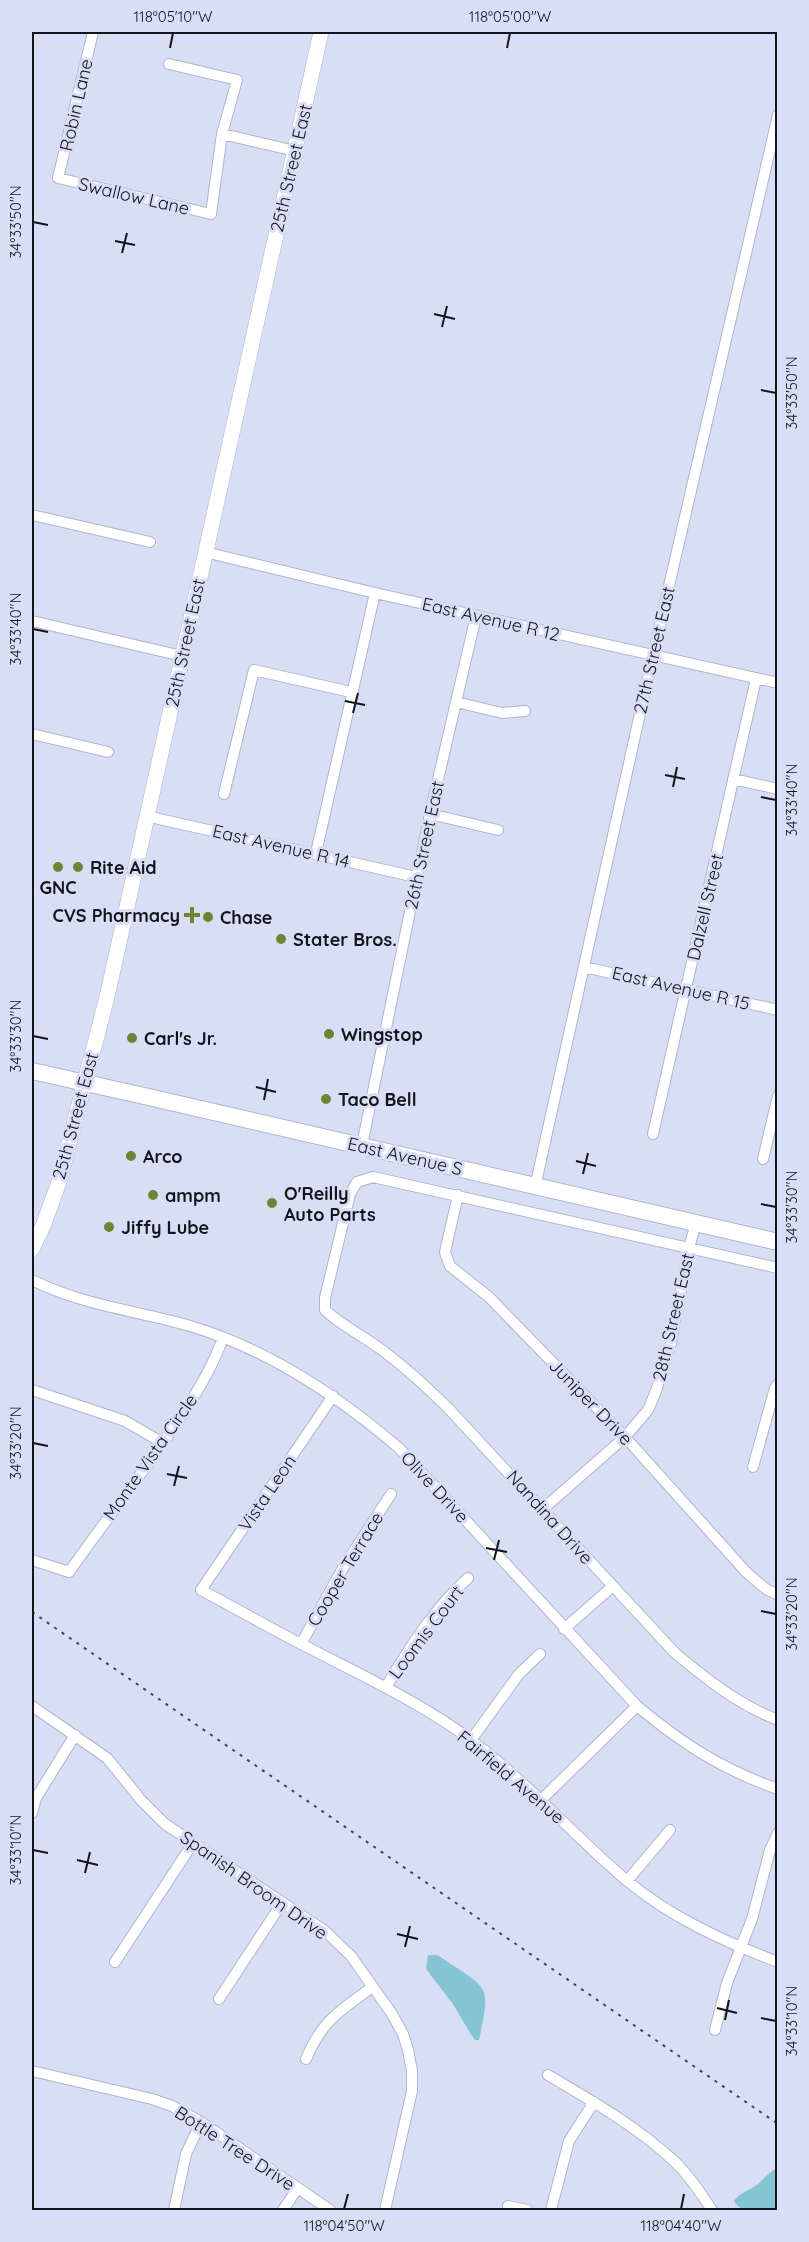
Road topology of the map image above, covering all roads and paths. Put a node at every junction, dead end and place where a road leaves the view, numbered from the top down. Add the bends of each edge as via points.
1 (93, 32) edge
2 (321, 32) edge
3 (169, 63) dead end
4 (777, 118) edge
5 (222, 134) junction
6 (295, 151) junction
7 (58, 178) joint
8 (32, 514) edge
9 (150, 542) dead end
10 (205, 552) junction
11 (375, 593) junction
12 (476, 616) junction
13 (32, 621) edge
14 (182, 656) junction
15 (653, 656) junction
16 (756, 679) junction
17 (777, 684) edge
18 (351, 692) junction
19 (456, 702) junction
20 (525, 711) dead end
21 (32, 734) edge
22 (108, 752) dead end
23 (733, 779) junction
24 (777, 789) edge
25 (224, 794) dead end
26 (430, 814) junction
27 (146, 816) junction
28 (498, 830) dead end
29 (316, 853) junction
30 (416, 877) junction
31 (584, 967) junction
32 (686, 989) junction
33 (777, 1010) edge
34 (32, 1071) edge
35 (84, 1083) junction
36 (777, 1096) edge
37 (653, 1134) dead end
38 (362, 1145) junction
39 (763, 1159) dead end
40 (535, 1187) junction
41 (458, 1195) junction
42 (696, 1223) junction
43 (777, 1242) edge
44 (689, 1248) junction
45 (32, 1249) edge
46 (777, 1268) edge
47 (32, 1280) edge
48 (325, 1310) joint
49 (223, 1338) junction
50 (777, 1384) edge
51 (32, 1390) edge
52 (333, 1396) junction
53 (625, 1437) junction
54 (163, 1443) junction
55 (753, 1467) dead end
56 (391, 1494) dead end
57 (543, 1509) junction
58 (32, 1560) edge
59 (468, 1578) dead end
60 (613, 1586) junction
61 (201, 1590) joint
62 (777, 1595) edge
63 (564, 1629) junction
64 (301, 1644) junction
65 (540, 1654) dead end
66 (386, 1687) junction
67 (32, 1706) edge
68 (637, 1706) junction
69 (777, 1720) edge
70 (75, 1735) junction
71 (471, 1740) junction
72 (777, 1789) edge
73 (541, 1800) junction
74 (32, 1813) edge
75 (670, 1830) dead end
76 (777, 1833) edge
77 (193, 1843) junction
78 (627, 1881) junction
79 (282, 1903) junction
80 (741, 1948) junction
81 (115, 1962) dead end
82 (777, 1962) edge
83 (372, 1987) junction
84 (219, 1999) dead end
85 (716, 2030) dead end
86 (306, 2059) dead end
87 (32, 2071) edge
88 (548, 2075) dead end
89 (594, 2102) junction
90 (201, 2122) junction
91 (297, 2189) junction
92 (508, 2206) dead end
93 (174, 2211) edge
94 (283, 2211) edge
95 (330, 2211) edge
96 (385, 2211) edge
97 (527, 2211) edge
98 (551, 2211) edge
99 (712, 2211) edge

1 - 7 street, Robin Lane
2 - 6 main road, 25th Street East
3 - 5 street via 237,80
4 - 15 street, 27th Street East
5 - 6 street
5 - 7 street, Swallow Lane via 211,214
6 - 10 main road, 25th Street East
8 - 9 street
10 - 11 street, East Avenue R 12
10 - 14 main road, 25th Street East
11 - 12 street, East Avenue R 12
11 - 18 street
12 - 15 street, East Avenue R 12
12 - 19 street, 26th Street East
13 - 14 street
14 - 27 main road, 25th Street East
15 - 16 street, East Avenue R 12
15 - 31 street, 27th Street East
16 - 17 street, East Avenue R 12
16 - 23 street, Dalzell Street
18 - 25 street via 254,670
18 - 29 street
19 - 20 street via 502,712
19 - 26 street, 26th Street East
21 - 22 street
23 - 24 street
23 - 32 street, Dalzell Street
26 - 28 street
26 - 30 street, 26th Street East
27 - 29 street, East Avenue R 14
27 - 35 main road, 25th Street East
29 - 30 street, East Avenue R 14
30 - 38 street, 26th Street East
31 - 32 street, East Avenue R 15
31 - 40 street, 27th Street East
32 - 33 street, East Avenue R 15
32 - 37 street, Dalzell Street
34 - 35 main road, East Avenue S
35 - 38 main road, East Avenue S
35 - 45 main road, 25th Street East via 59,1182
36 - 39 street
38 - 40 main road, East Avenue S
40 - 42 main road, East Avenue S
41 - 44 street, East Avenue S
41 - 48 street, East Avenue S via 373,1177 357,1182 350,1194
41 - 53 street, Juniper Drive via 445,1252 450,1266 489,1297
42 - 43 main road, East Avenue S
42 - 44 street, 28th Street East
44 - 46 street, East Avenue S
44 - 53 street, 28th Street East via 671,1343 656,1391 648,1410
47 - 49 street, Olive Drive via 83,1302 190,1326
48 - 57 street, Nandina Drive via 413,1375
49 - 52 street, Olive Drive via 296,1373
49 - 54 street, Monte Vista Circle via 199,1387
50 - 55 street
51 - 54 street via 125,1421
52 - 61 street, Vista Leon
52 - 63 street, Olive Drive via 399,1448
53 - 57 street, 28th Street East
53 - 62 street, Juniper Drive via 747,1573
54 - 58 street, Monte Vista Circle via 69,1572
56 - 64 street, Cooper Terrace via 343,1568
57 - 60 street, Nandina Drive
59 - 66 street, Loomis Court via 448,1596
60 - 63 street
60 - 69 street, Nandina Drive via 675,1653 707,1680
61 - 64 street, Fairfield Avenue
63 - 68 street, Olive Drive
64 - 66 street, Fairfield Avenue
65 - 71 street via 519,1674
66 - 71 street, Fairfield Avenue
67 - 70 street, Spanish Broom Drive
68 - 72 street, Olive Drive via 707,1758
68 - 73 street
70 - 74 street via 36,1798
70 - 77 street, Spanish Broom Drive via 107,1758 165,1824
71 - 73 street, Fairfield Avenue
73 - 78 street, Fairfield Avenue
75 - 78 street
76 - 80 street
77 - 79 street, Spanish Broom Drive
77 - 81 street
78 - 80 street, Fairfield Avenue via 680,1917
79 - 83 street, Spanish Broom Drive via 325,1931
79 - 84 street
80 - 82 street, Fairfield Avenue
80 - 85 street via 727,1983
83 - 86 street via 331,2018 316,2036
83 - 96 street, Spanish Broom Drive via 403,2034 412,2070 412,2091
87 - 90 street, Bottle Tree Drive via 152,2099
88 - 89 street
89 - 98 street via 568,2141
89 - 99 street via 656,2145
90 - 91 street, Bottle Tree Drive
90 - 93 street via 186,2154
91 - 94 street
91 - 95 street, Bottle Tree Drive
92 - 97 street

